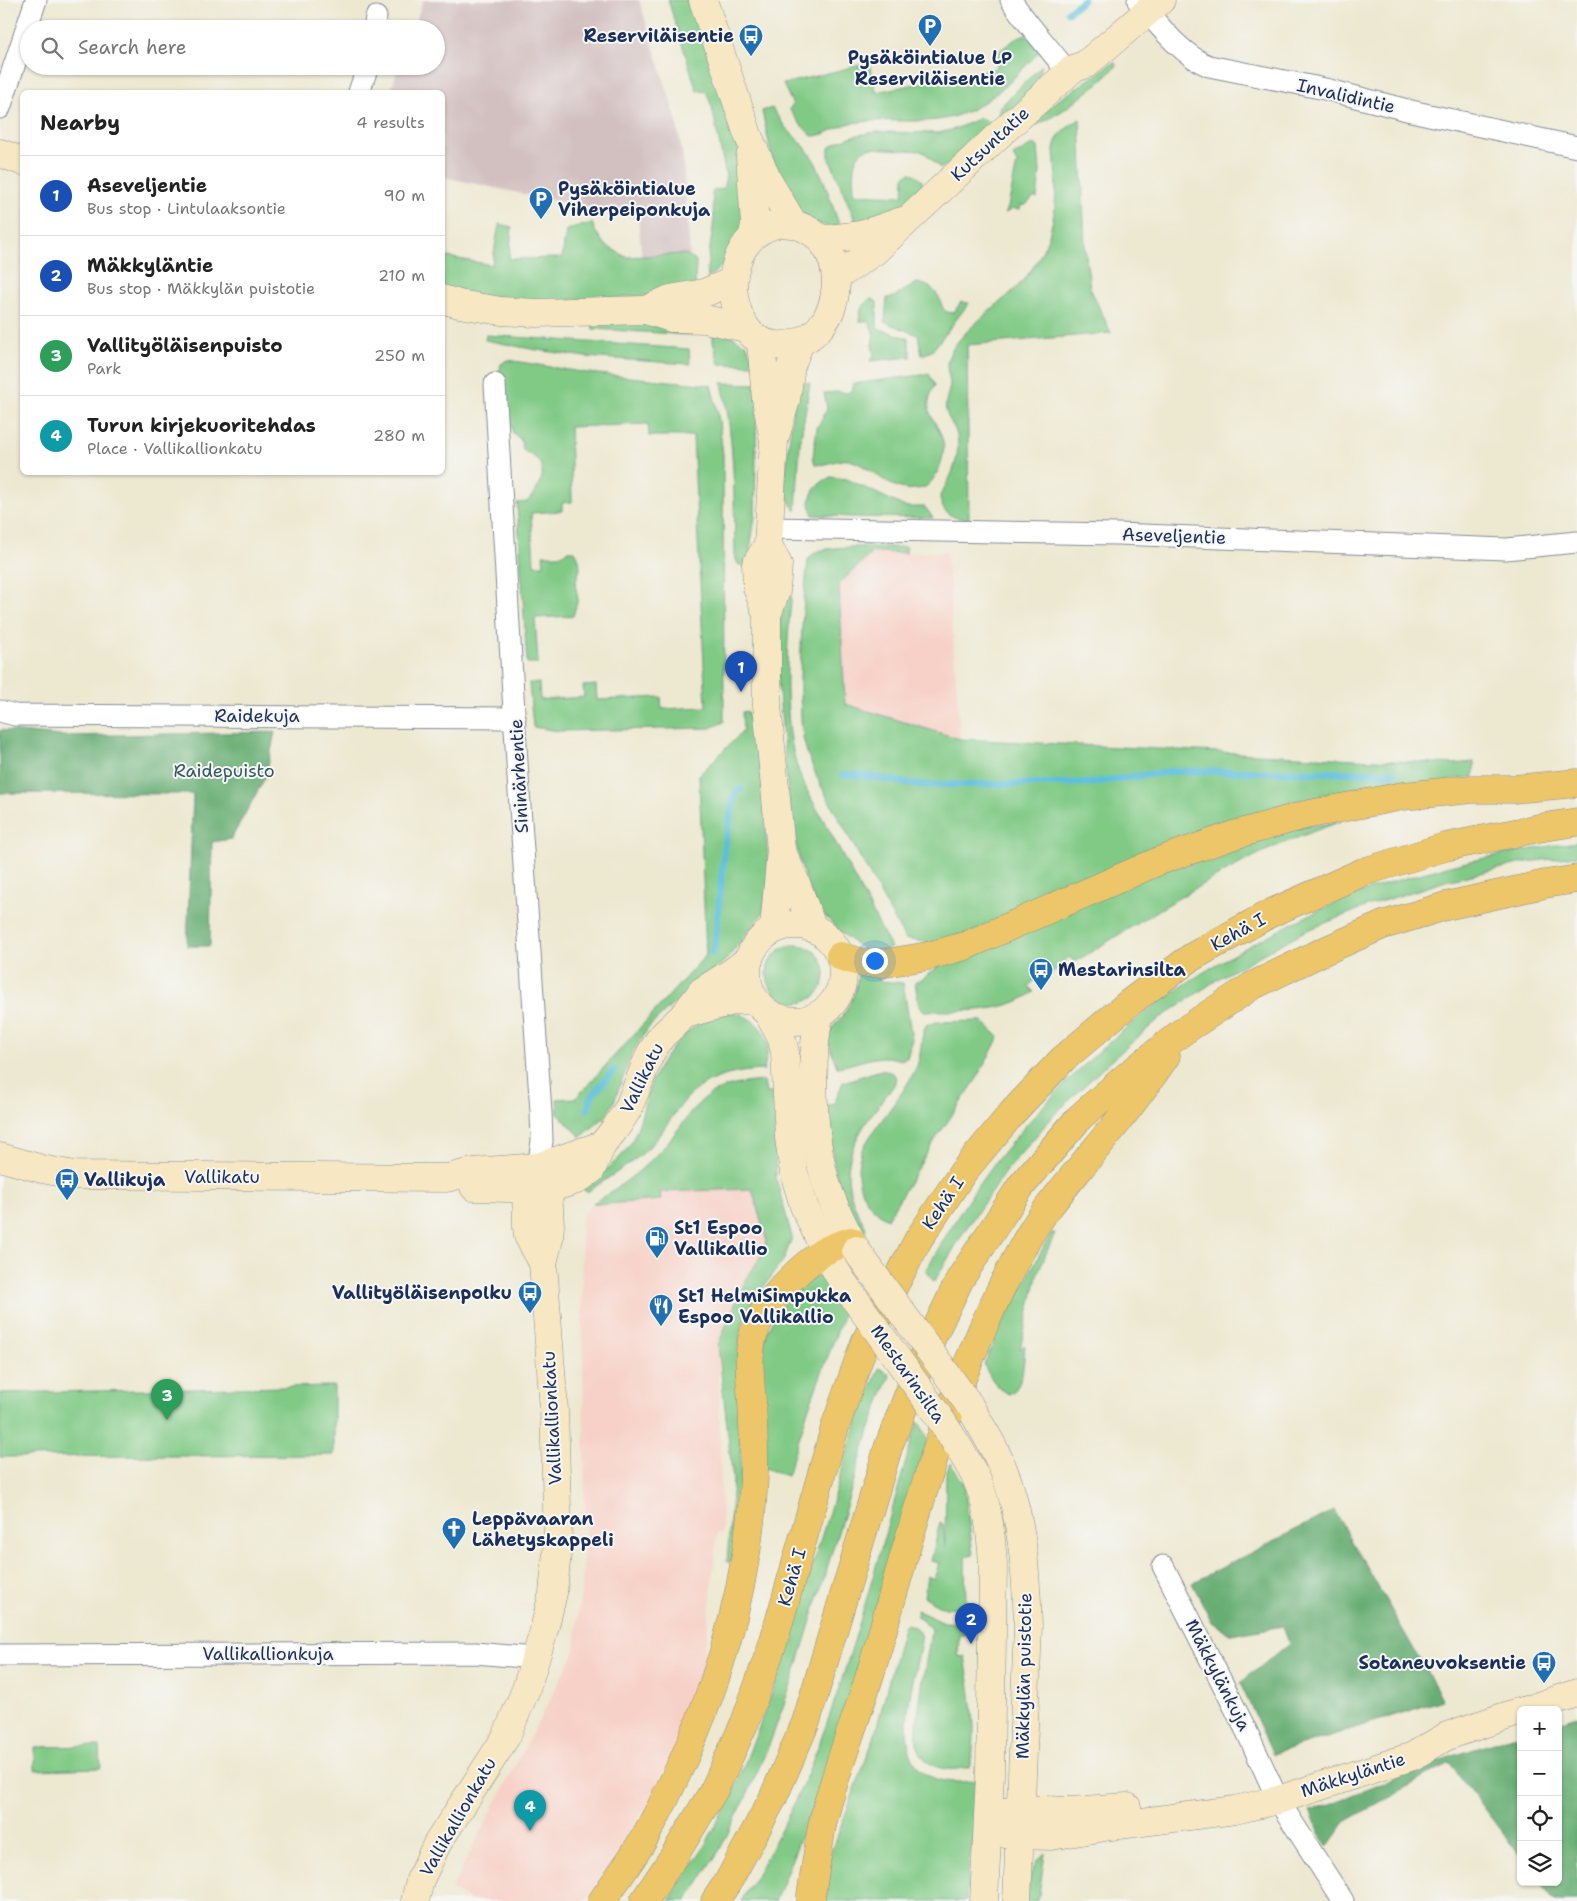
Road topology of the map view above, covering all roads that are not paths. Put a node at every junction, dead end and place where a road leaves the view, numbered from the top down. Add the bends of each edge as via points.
1 (36, 0) edge
2 (703, 0) edge
3 (1011, 0) edge
4 (1146, 3) edge
5 (29, 20) edge
6 (20, 48) edge
7 (1070, 71) junction
8 (365, 75) edge
9 (360, 90) edge
10 (0, 108) edge
11 (748, 135) junction
12 (1577, 147) edge
13 (0, 153) edge
14 (20, 160) edge
15 (908, 220) junction
16 (793, 223) junction
17 (753, 235) junction
18 (821, 240) junction
19 (836, 277) junction
20 (733, 281) junction
21 (445, 300) edge
22 (646, 310) junction
23 (753, 335) junction
24 (800, 342) junction
25 (495, 384) dead end
26 (774, 441) junction
27 (769, 537) junction
28 (1577, 542) edge
29 (0, 711) edge
30 (515, 718) junction
31 (1577, 783) edge
32 (1577, 822) edge
33 (781, 850) junction
34 (1577, 879) edge
35 (812, 928) junction
36 (774, 929) junction
37 (840, 956) junction
38 (749, 959) junction
39 (762, 1007) junction
40 (685, 1014) junction
41 (818, 1016) junction
42 (1182, 1032) junction
43 (0, 1157) edge
44 (537, 1182) junction
45 (854, 1246) junction
46 (825, 1251) junction
47 (968, 1403) joint
48 (956, 1443) joint
49 (1163, 1566) dead end
50 (0, 1655) edge
51 (535, 1658) junction
52 (1577, 1693) edge
53 (1538, 1706) edge
54 (1517, 1713) edge
55 (1275, 1793) junction
56 (1020, 1822) junction
57 (989, 1823) junction
58 (415, 1901) edge
59 (602, 1901) edge
60 (644, 1901) edge
61 (715, 1901) edge
62 (811, 1901) edge
63 (984, 1901) edge
64 (1017, 1901) edge
65 (1343, 1901) edge

1 - 5 street
2 - 11 street
3 - 7 street via 1026,22
4 - 7 street, Kutsuntatie via 1086,64
4 - 12 street, Invalidintie via 1166,34 1209,66
6 - 10 street
7 - 15 street, Kutsuntatie
8 - 9 street
11 - 16 street via 768,181
11 - 17 street via 755,224
13 - 14 street
15 - 18 street, Kutsuntatie via 862,235
15 - 19 street, Kutsuntatie via 875,251
16 - 17 street via 773,224
16 - 18 street
17 - 20 street via 740,254
18 - 19 street via 831,256
19 - 24 street via 836,291 826,319
20 - 22 street via 704,293 670,299
20 - 23 street via 736,304
21 - 22 street via 536,314
22 - 23 street via 672,318 705,319
23 - 24 street via 779,346
23 - 26 street
24 - 26 street via 791,366 786,400
25 - 30 street, Sininärhentie
26 - 27 street
27 - 28 street, Aseveljentie via 1116,534 1506,549
27 - 33 street via 756,564 756,588 766,615 767,705
29 - 30 street, Raidekuja via 16,715
30 - 44 street, Sininärhentie via 541,1112 542,1141
31 - 37 highway via 1403,796 1305,815 1160,861 965,946 886,963 863,963
32 - 60 highway, Kehä I via 1445,847 1363,872 1269,914 1192,957 1128,1003 1063,1059 1013,1112 963,1172 918,1240 865,1342 836,1424 773,1643 745,1722 714,1790
33 - 35 street
33 - 36 street
34 - 42 highway via 1446,906 1383,925 1252,986
35 - 36 street via 799,925
35 - 37 street via 829,939
36 - 38 street via 754,947
37 - 41 street via 841,990 828,1009
38 - 39 street via 747,979
38 - 40 street, Vallikatu via 702,991
39 - 40 street, Vallikatu via 737,1000
39 - 41 street via 781,1020 794,1022
39 - 46 street via 781,1037 785,1052 794,1173 804,1206
40 - 44 street, Vallikatu via 661,1037 650,1054 628,1109 602,1145
41 - 45 street via 814,1038 817,1147 831,1197
42 - 61 highway via 1079,1118 1021,1186 960,1279 924,1354 889,1445 806,1722 773,1798
42 - 62 highway via 1134,1102 1058,1195 1027,1239 994,1301 966,1366 910,1536 834,1787 823,1826
43 - 44 street, Vallikatu via 74,1174 447,1178 472,1172
44 - 51 street, Vallikallionkatu via 549,1238 543,1264 554,1410 558,1542 553,1593
45 - 46 highway
45 - 47 street, Mestarinsilta, bridge
46 - 48 street, Mestarinsilta, bridge via 842,1281
46 - 59 highway via 800,1271 763,1312 751,1341 754,1490 748,1542 732,1620 714,1682 686,1758 645,1836
47 - 56 street, Mäkkylän puistotie via 997,1454 1021,1541 1028,1626
48 - 57 street, Mäkkylän puistotie via 977,1480 990,1532 994,1614
49 - 55 street, Mäkkylänkuja
50 - 51 street, Vallikallionkuja via 475,1653
51 - 58 street, Vallikallionkatu via 506,1737 438,1844 420,1880
52 - 53 street
54 - 55 street, Mäkkyläntie via 1447,1736 1413,1756
55 - 56 street, Mäkkyläntie via 1070,1811
55 - 65 street, Mäkkylänkuja
56 - 57 street, Mäkkyläntie
56 - 64 street, Mäkkylän puistotie
57 - 63 street, Mäkkylän puistotie

